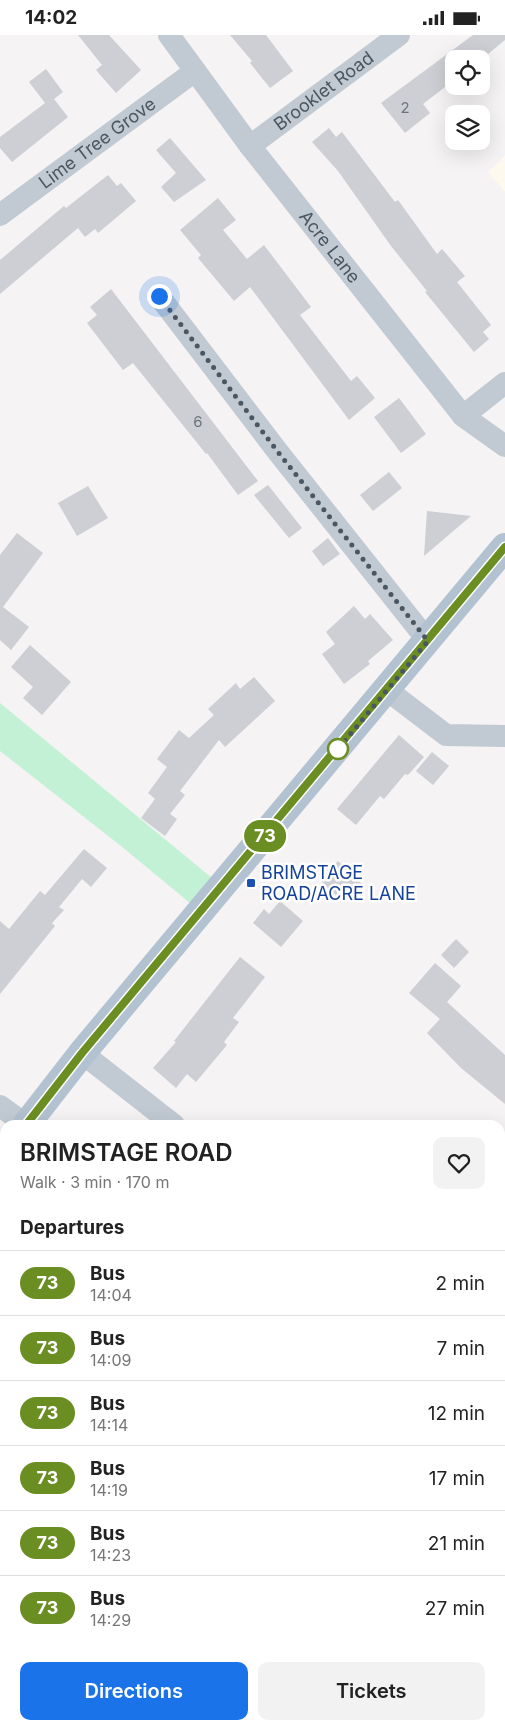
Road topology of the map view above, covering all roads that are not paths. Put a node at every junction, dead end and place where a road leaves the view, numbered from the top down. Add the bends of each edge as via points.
1 (169, 35) edge
2 (399, 35) edge
3 (195, 71) junction
4 (250, 146) junction
5 (0, 215) edge
6 (159, 296) dead end
7 (505, 383) edge
8 (463, 416) junction
9 (505, 446) edge
10 (505, 547) edge
11 (428, 641) junction
12 (387, 690) junction
13 (505, 736) edge
14 (82, 1053) junction
15 (0, 1106) edge
16 (19, 1120) edge
17 (30, 1120) edge
18 (168, 1120) edge

1 - 3 street, Acre Lane
2 - 4 street, Brooklet Road
3 - 4 street, Acre Lane
3 - 5 street, Lime Tree Grove
4 - 8 street, Acre Lane
6 - 11 street
7 - 8 street
8 - 9 street, Acre Lane
10 - 11 main road
11 - 12 main road
12 - 13 street via 446,735
12 - 14 main road
14 - 17 main road
14 - 18 street
15 - 16 street

